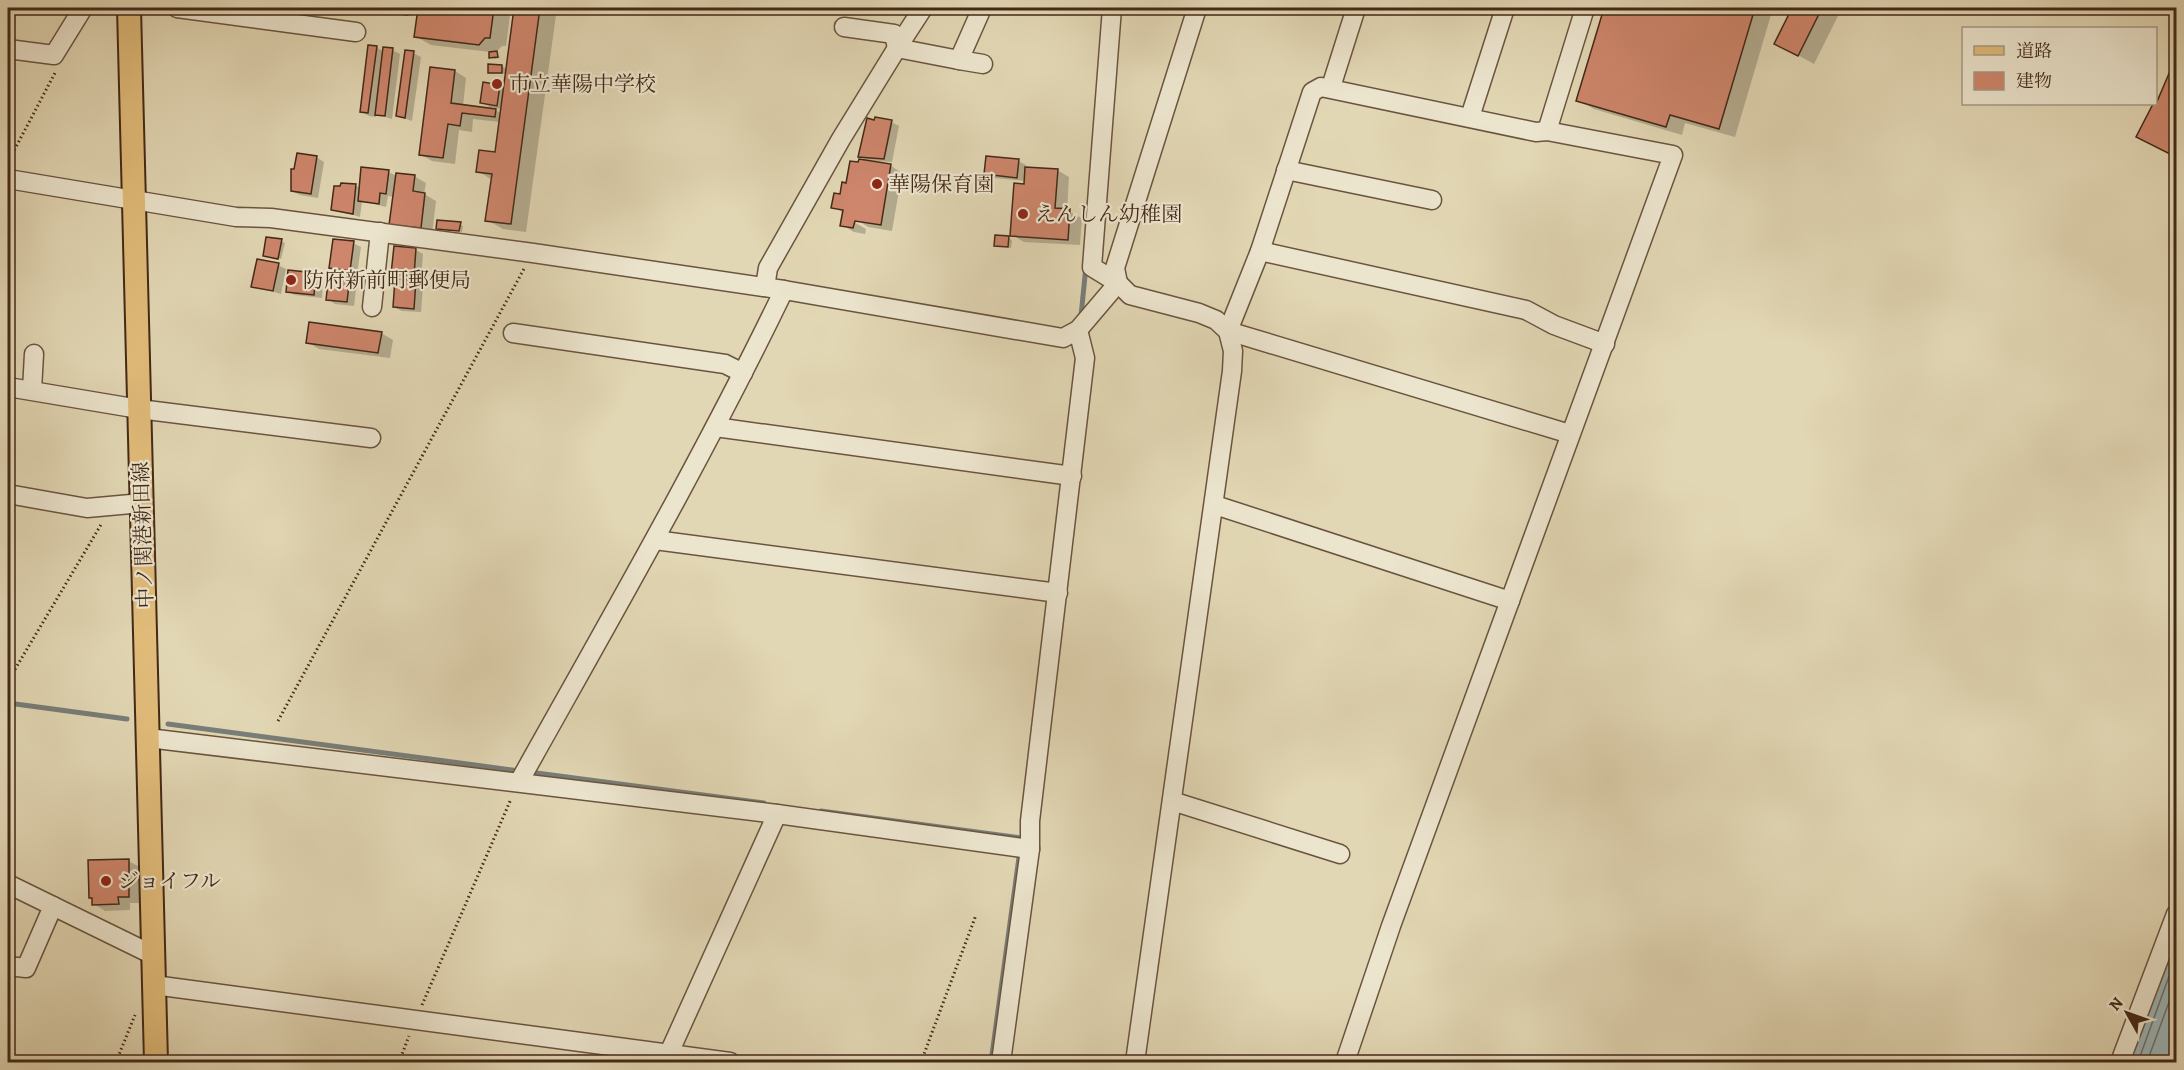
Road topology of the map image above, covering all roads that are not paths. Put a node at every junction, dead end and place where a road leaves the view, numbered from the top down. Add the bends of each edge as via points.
1 (83, 8) edge
2 (129, 8) edge
3 (177, 8) edge
4 (923, 8) edge
5 (982, 8) edge
6 (1112, 8) edge
7 (1197, 8) edge
8 (1356, 8) edge
9 (1505, 8) edge
10 (1586, 8) edge
11 (844, 27) dead end
12 (356, 32) dead end
13 (897, 48) junction
14 (8, 49) edge
15 (959, 60) junction
16 (983, 64) dead end
17 (1331, 87) junction
18 (1470, 117) junction
19 (1547, 130) junction
20 (1286, 170) junction
21 (8, 179) edge
22 (134, 200) junction
23 (1432, 200) dead end
24 (380, 232) junction
25 (1260, 251) junction
26 (1118, 283) junction
27 (765, 287) junction
28 (784, 290) junction
29 (372, 307) dead end
30 (1078, 330) junction
31 (1228, 331) junction
32 (513, 333) dead end
33 (1605, 344) junction
34 (34, 354) dead end
35 (743, 374) junction
36 (8, 387) edge
37 (32, 390) junction
38 (139, 409) junction
39 (715, 427) junction
40 (1570, 434) junction
41 (371, 438) dead end
42 (1072, 476) junction
43 (8, 494) edge
44 (142, 503) junction
45 (1215, 505) junction
46 (655, 540) junction
47 (1058, 593) junction
48 (1510, 601) junction
49 (148, 738) junction
50 (519, 782) junction
51 (1172, 801) junction
52 (777, 814) junction
53 (1030, 849) junction
54 (1340, 854) dead end
55 (8, 884) edge
56 (53, 906) junction
57 (2176, 914) edge
58 (153, 956) junction
59 (8, 966) edge
60 (154, 985) junction
61 (667, 1058) edge
62 (156, 1062) edge
63 (730, 1062) edge
64 (1001, 1062) edge
65 (1135, 1062) edge
66 (1345, 1062) edge
67 (2120, 1062) edge

1 - 14 street via 54,55
2 - 22 main road, 中ノ関港新田線
3 - 12 street
4 - 13 street
5 - 15 street
6 - 26 street via 1092,267
7 - 26 street via 1115,268
8 - 17 street
9 - 18 street
10 - 19 street
11 - 13 street via 894,34
13 - 15 street
13 - 27 street via 768,268
15 - 16 street
17 - 18 street
17 - 20 street via 1312,92
18 - 19 street via 1536,132
19 - 33 street via 1673,155
20 - 23 street
20 - 25 street
21 - 22 street
22 - 24 street via 236,217
22 - 38 main road, 中ノ関港新田線
24 - 27 street
24 - 29 street
25 - 31 street
25 - 33 street via 1526,310
26 - 30 street
26 - 31 street via 1130,295 1199,313 1216,320
27 - 28 street
28 - 30 street via 1063,338
28 - 35 street
30 - 42 street via 1085,358
31 - 40 street
31 - 45 street via 1232,371
32 - 35 street via 725,364
33 - 40 street
34 - 37 street
35 - 39 street
36 - 37 street
37 - 38 street
38 - 41 street
38 - 44 main road, 中ノ関港新田線
39 - 42 street
39 - 46 street
40 - 48 street
42 - 47 street
43 - 44 street via 87,508
44 - 49 main road, 中ノ関港新田線
45 - 48 street
45 - 51 street
46 - 47 street
46 - 50 street
47 - 53 street via 1030,821
48 - 66 street
49 - 50 street
49 - 58 main road, 中ノ関港新田線
50 - 52 street
51 - 54 street
51 - 65 street
52 - 53 street
52 - 61 street
53 - 64 street
55 - 56 street
56 - 58 street
56 - 59 street via 26,968
57 - 67 street
58 - 60 main road, 中ノ関港新田線
60 - 61 street
60 - 62 main road, 中ノ関港新田線
61 - 63 street

